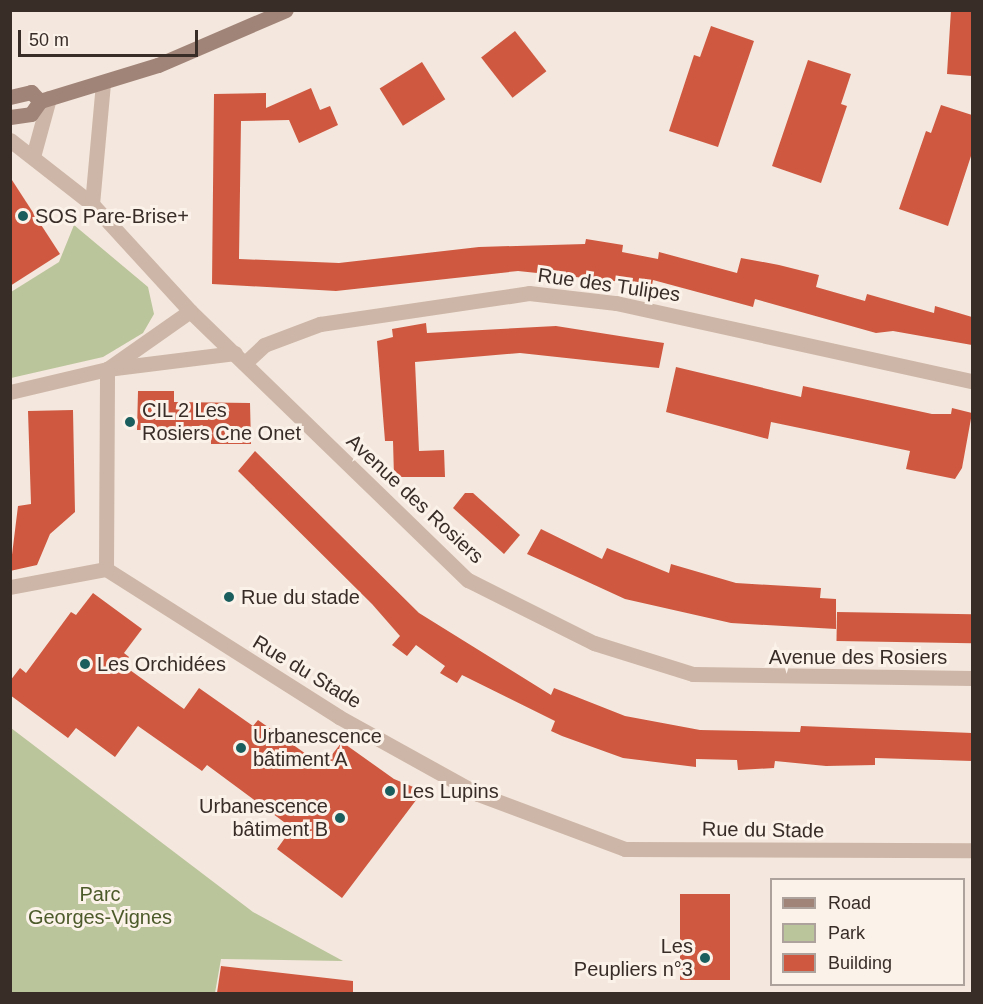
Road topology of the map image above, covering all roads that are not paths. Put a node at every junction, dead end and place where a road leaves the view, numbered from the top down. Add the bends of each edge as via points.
1 (286, 10) edge
2 (103, 83) junction
3 (10, 97) edge
4 (45, 99) junction
5 (10, 117) edge
6 (10, 140) edge
7 (34, 153) junction
8 (92, 204) junction
9 (190, 312) junction
10 (240, 358) junction
11 (107, 369) junction
12 (972, 381) edge
13 (10, 392) edge
14 (106, 569) junction
15 (10, 587) edge
16 (972, 678) edge
17 (972, 850) edge

1 - 2 main road
2 - 4 main road
2 - 8 street
3 - 4 main road via 31,92
4 - 5 main road via 31,114
4 - 7 street
6 - 7 street, Avenue des Rosiers
7 - 8 street, Avenue des Rosiers
8 - 9 street, Avenue des Rosiers
9 - 10 street, Avenue des Rosiers
9 - 11 street
10 - 11 street
10 - 12 street, Rue des Tulipes via 320,324 529,293 616,303
10 - 16 street, Avenue des Rosiers via 468,580 565,631 693,674
11 - 13 street
11 - 14 street
14 - 15 street
14 - 17 street, Rue du Stade via 216,641 478,794 626,849

